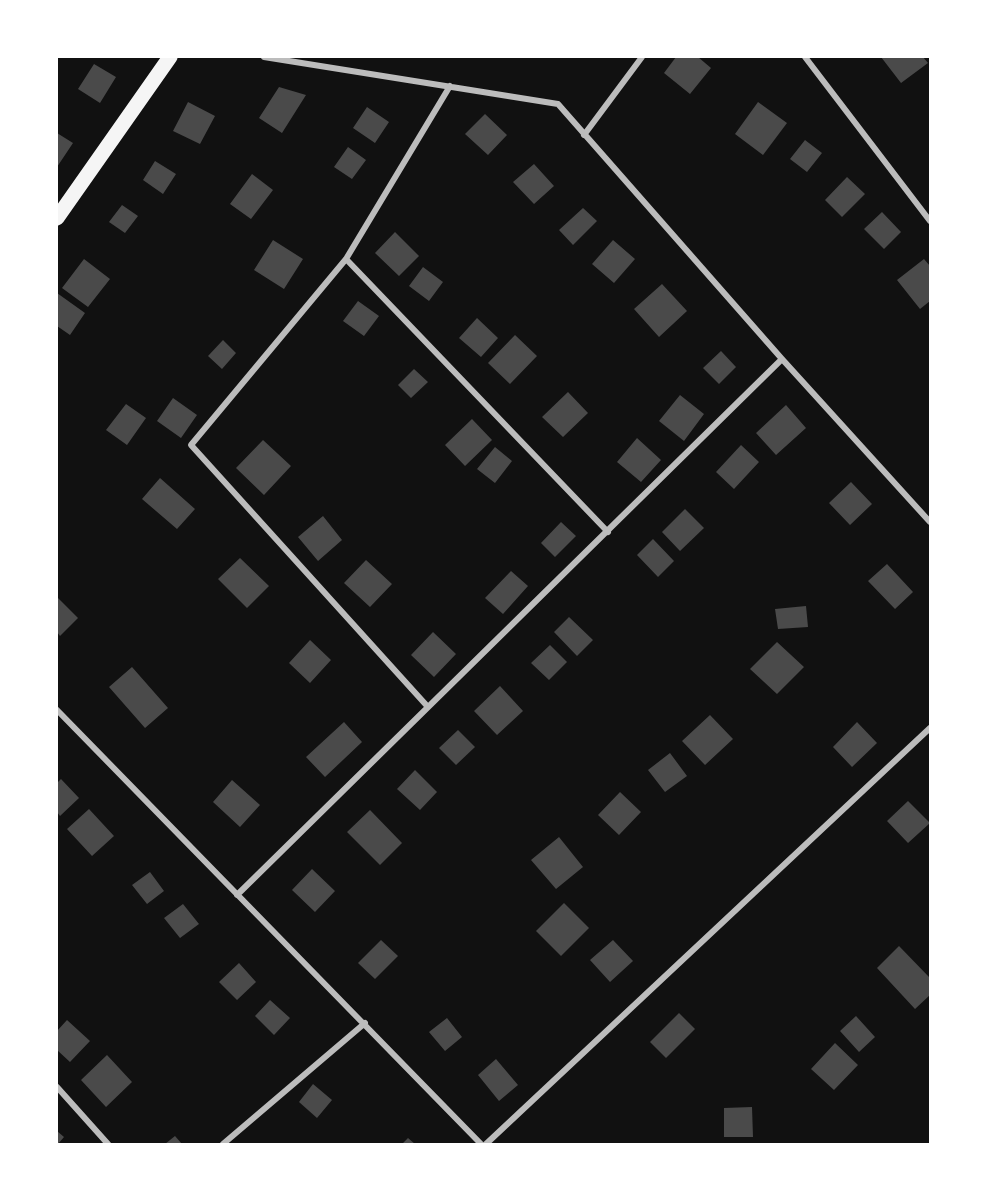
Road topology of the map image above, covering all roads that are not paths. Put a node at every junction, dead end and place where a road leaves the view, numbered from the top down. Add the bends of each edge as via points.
1 (171, 57) edge
2 (264, 57) edge
3 (642, 57) edge
4 (805, 57) edge
5 (450, 86) junction
6 (584, 135) junction
7 (57, 218) edge
8 (930, 221) edge
9 (346, 259) junction
10 (782, 359) junction
11 (930, 522) edge
12 (608, 532) junction
13 (428, 707) junction
14 (57, 710) edge
15 (930, 728) edge
16 (237, 895) junction
17 (365, 1023) junction
18 (57, 1087) edge
19 (108, 1144) edge
20 (224, 1144) edge
21 (481, 1144) edge
22 (486, 1144) edge

1 - 7 main road
2 - 5 street
3 - 6 street
4 - 8 street
5 - 6 street via 558,104
5 - 9 street
6 - 10 street
9 - 12 street
9 - 13 street via 191,445
10 - 11 street
10 - 12 street
12 - 13 street
13 - 16 street
14 - 16 street
15 - 22 street
16 - 17 street
17 - 20 street
17 - 21 street
18 - 19 street

